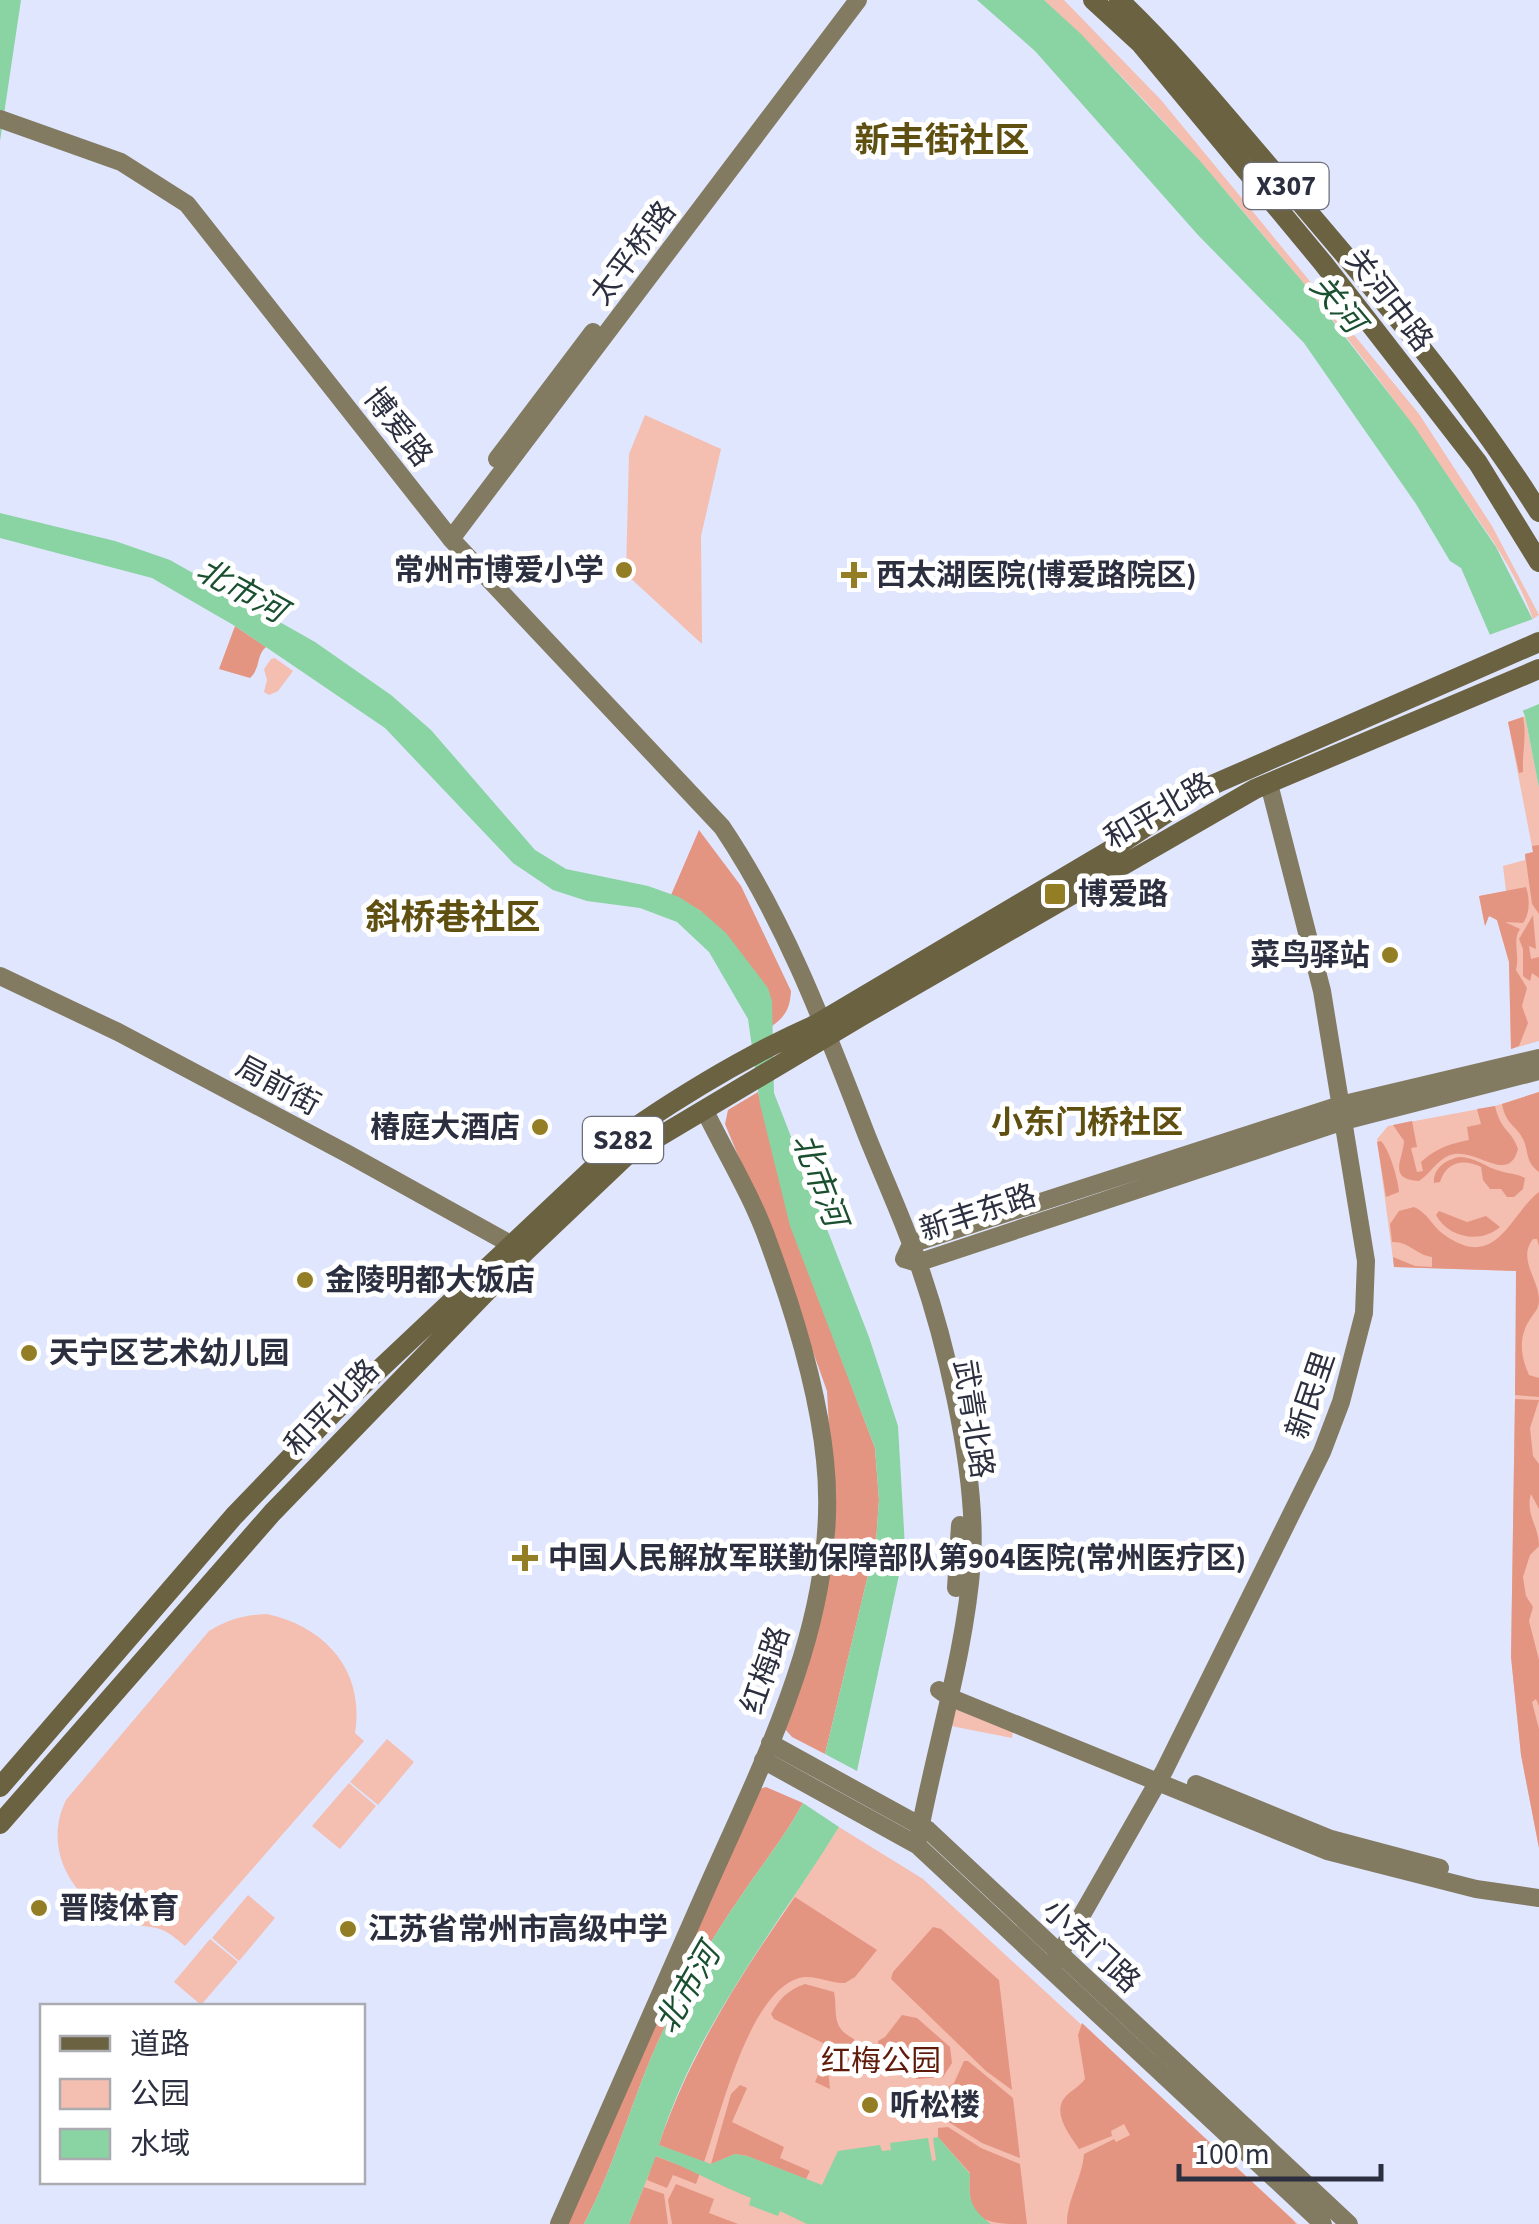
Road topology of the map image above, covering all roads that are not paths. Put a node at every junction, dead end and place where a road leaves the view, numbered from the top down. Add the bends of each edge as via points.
1 (842, 0) edge
2 (858, 0) edge
3 (1093, 0) edge
4 (1119, 0) edge
5 (6, 121) edge
6 (1539, 512) edge
7 (448, 535) junction
8 (1539, 562) edge
9 (1539, 642) edge
10 (1539, 668) edge
11 (1269, 784) junction
12 (0, 976) edge
13 (821, 1030) junction
14 (1539, 1058) edge
15 (1539, 1071) edge
16 (705, 1111) junction
17 (1342, 1113) junction
18 (516, 1246) junction
19 (911, 1255) junction
20 (947, 1691) junction
21 (766, 1752) junction
22 (1161, 1777) junction
23 (0, 1787) edge
24 (0, 1824) edge
25 (914, 1833) junction
26 (1539, 1888) edge
27 (1539, 1898) edge
28 (1056, 1963) junction
29 (558, 2224) edge
30 (1323, 2224) edge
31 (1349, 2224) edge

1 - 7 street via 538,402
2 - 7 street, 太平桥路
3 - 8 main road, 关河中路 via 1141,44 1323,264 1478,463
4 - 6 main road, 关河中路 / X307 via 1337,245 1498,446
5 - 7 street, 博爱路 via 121,162 187,204
7 - 13 street, 博爱路 via 722,827 756,878
9 - 13 main road, 和平北路 via 1204,789
10 - 11 main road, 和平北路
11 - 13 main road, 和平北路
11 - 17 street, 新民里 via 1322,991
12 - 18 street, 局前街 via 118,1032
13 - 16 main road, 和平北路
13 - 18 main road, 和平北路 / S282 via 776,1042 640,1124
13 - 19 street, 武青北路
14 - 17 street, 新丰东路
15 - 17 street, 新丰东路
16 - 18 main road, 和平北路 via 625,1157
16 - 21 street, 红梅路 via 767,1238 813,1389 825,1462 818,1590 806,1648
17 - 19 street, 新丰东路
17 - 22 street, 新民里 via 1366,1261 1352,1368 1322,1452
18 - 23 main road, 和平北路 via 332,1413
18 - 24 main road, 和平北路
19 - 20 street, 武青北路 via 948,1366 971,1512 972,1561
20 - 22 street
20 - 25 street, 武青北路
21 - 25 street, 小东门路
21 - 29 street, 红梅路
22 - 26 street via 1331,1839
22 - 27 street via 1327,1851 1476,1890
22 - 28 street, 新民里
25 - 28 street, 小东门路
28 - 30 street, 小东门路
28 - 31 street, 小东门路

